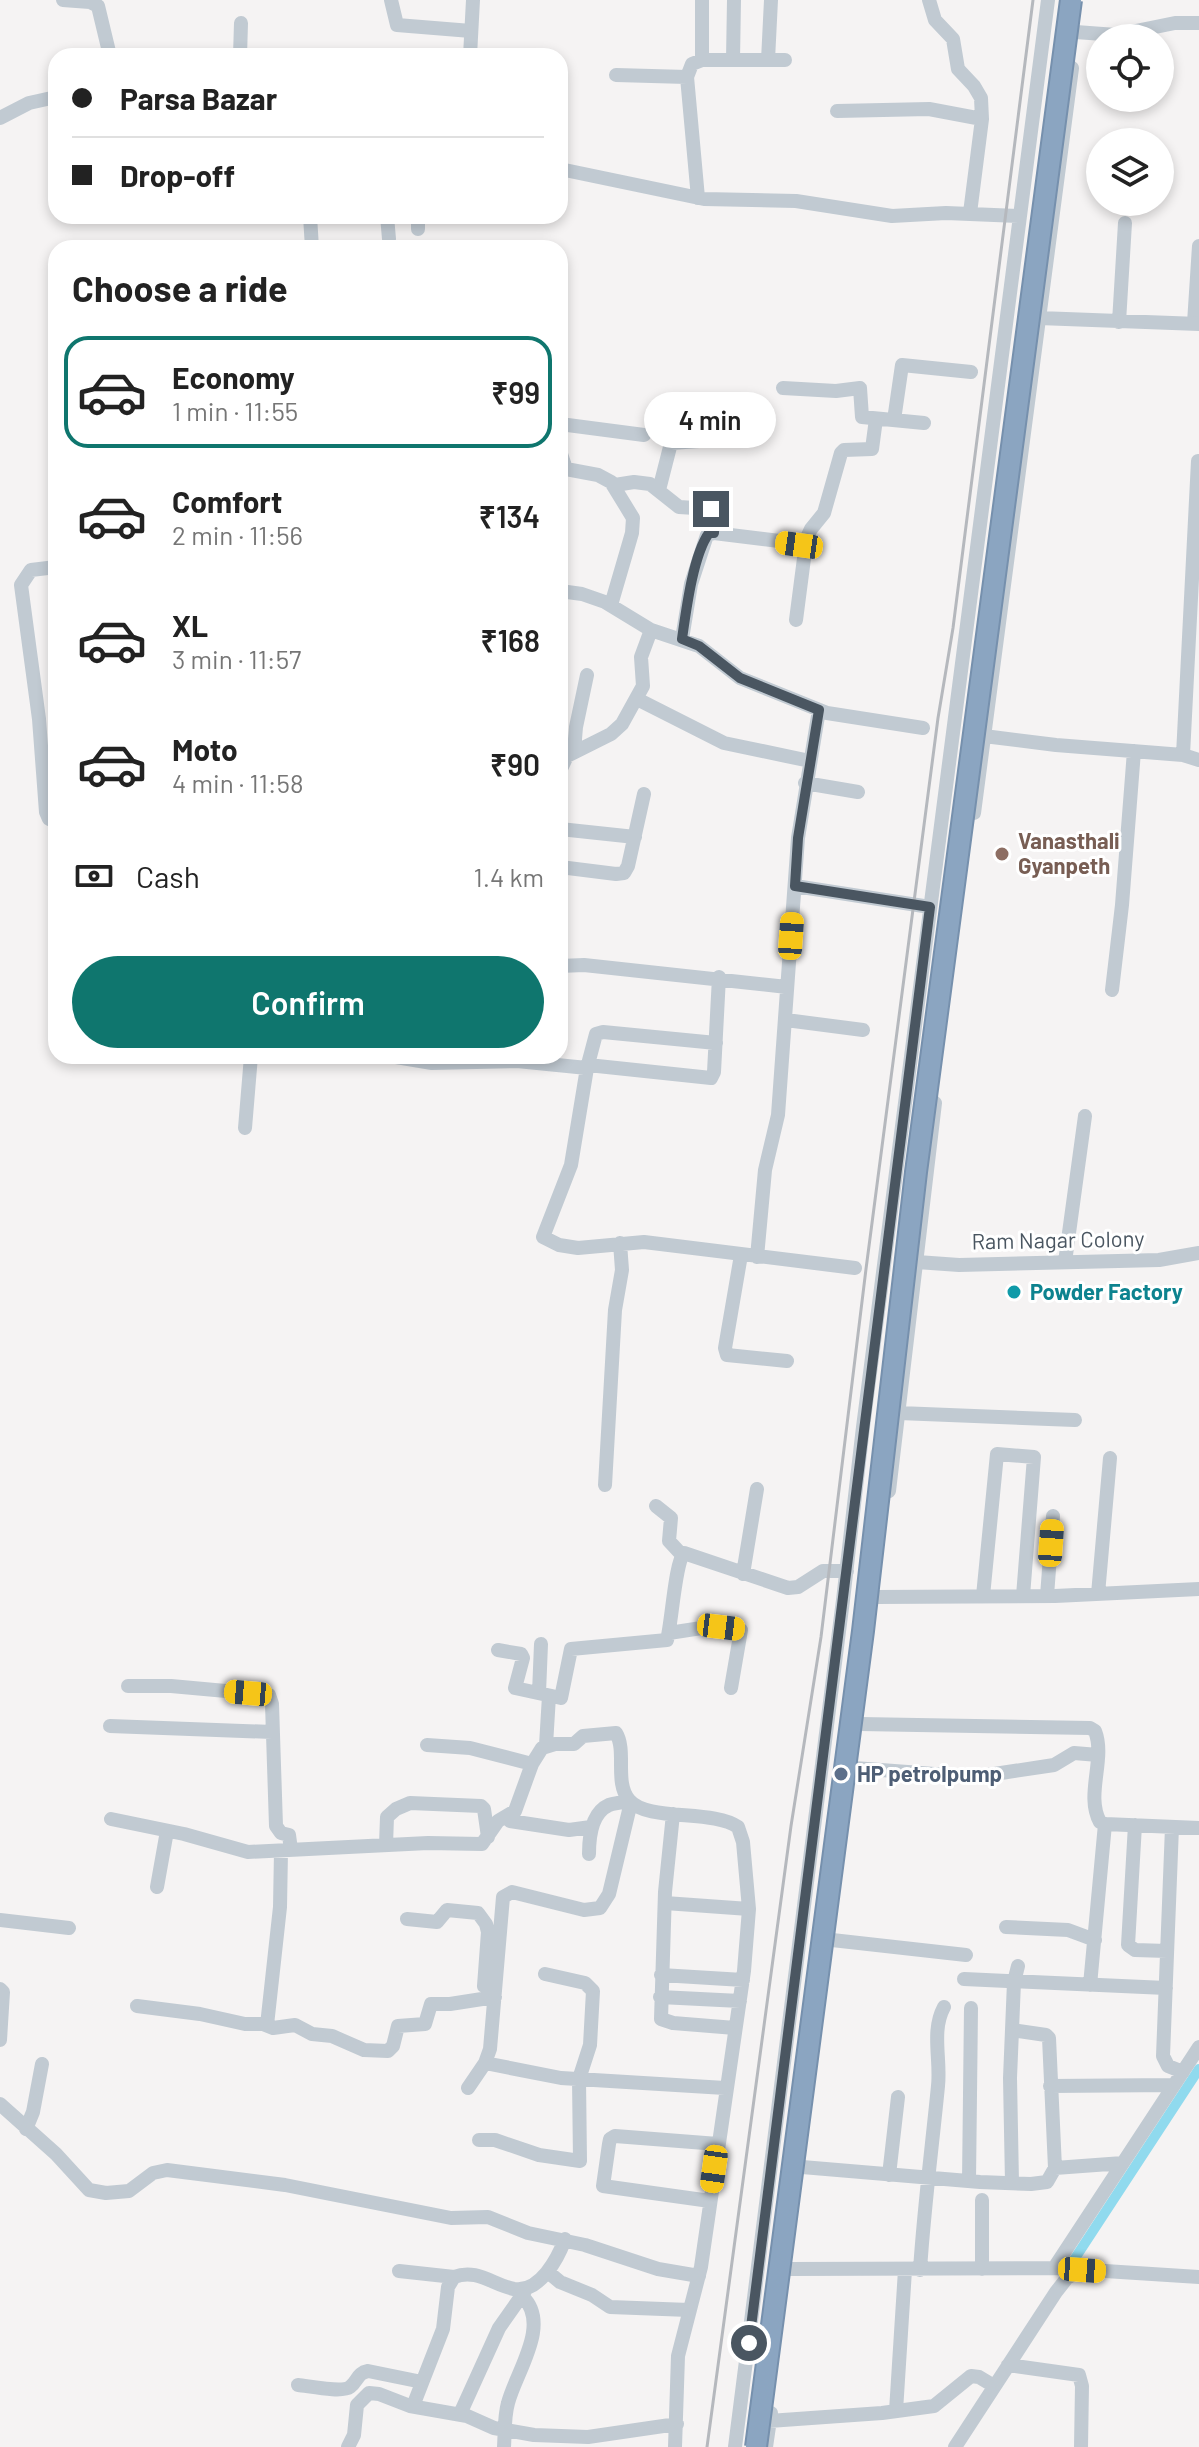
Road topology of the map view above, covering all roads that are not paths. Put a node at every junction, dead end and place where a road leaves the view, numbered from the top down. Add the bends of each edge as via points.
1 (63, 0) edge
2 (391, 0) edge
3 (473, 0) edge
4 (702, 0) edge
5 (734, 0) edge
6 (771, 0) edge
7 (929, 0) edge
8 (1048, 0) edge
9 (1058, 0) edge
10 (1071, 0) edge
11 (1080, 0) edge
12 (241, 23) dead end
13 (1199, 23) edge
14 (471, 31) junction
15 (1076, 32) junction
16 (108, 48) edge
17 (240, 48) edge
18 (470, 48) edge
19 (702, 60) junction
20 (733, 60) junction
21 (768, 60) junction
22 (785, 60) dead end
23 (616, 75) dead end
24 (687, 77) junction
25 (1038, 78) junction
26 (1070, 82) junction
27 (48, 99) edge
28 (837, 111) dead end
29 (0, 118) edge
30 (982, 119) junction
31 (568, 171) edge
32 (698, 198) junction
33 (970, 213) junction
34 (1020, 216) junction
35 (1125, 223) dead end
36 (388, 224) edge
37 (389, 239) dead end
38 (1199, 246) edge
39 (1039, 318) junction
40 (1119, 322) junction
41 (1196, 324) edge
42 (1004, 343) junction
43 (1035, 348) junction
44 (971, 372) dead end
45 (783, 388) dead end
46 (876, 419) junction
47 (894, 420) junction
48 (924, 423) dead end
49 (568, 425) edge
50 (644, 435) dead end
51 (713, 440) dead end
52 (1198, 461) edge
53 (568, 469) edge
54 (615, 485) junction
55 (659, 490) junction
56 (714, 533) junction
57 (806, 543) junction
58 (48, 568) edge
59 (568, 592) edge
60 (611, 605) junction
61 (796, 620) dead end
62 (651, 630) junction
63 (682, 639) junction
64 (587, 675) dead end
65 (637, 699) junction
66 (819, 710) junction
67 (923, 728) dead end
68 (984, 736) junction
69 (574, 751) junction
70 (1134, 751) junction
71 (1183, 755) junction
72 (568, 756) edge
73 (1199, 760) edge
74 (810, 761) junction
75 (805, 783) junction
76 (858, 792) dead end
77 (644, 794) dead end
78 (944, 796) junction
79 (975, 801) junction
80 (48, 817) edge
81 (568, 830) edge
82 (635, 837) junction
83 (568, 868) edge
84 (795, 886) junction
85 (930, 907) junction
86 (568, 966) edge
87 (719, 977) junction
88 (787, 987) junction
89 (1112, 990) dead end
90 (786, 1020) junction
91 (863, 1030) dead end
92 (716, 1043) junction
93 (250, 1064) edge
94 (552, 1064) edge
95 (587, 1067) junction
96 (1085, 1116) dead end
97 (245, 1128) dead end
98 (620, 1243) junction
99 (1199, 1253) edge
100 (741, 1255) junction
101 (757, 1257) junction
102 (917, 1262) junction
103 (1065, 1262) junction
104 (855, 1268) dead end
105 (878, 1312) junction
106 (910, 1318) junction
107 (787, 1361) dead end
108 (899, 1413) junction
109 (1075, 1420) dead end
110 (1110, 1458) dead end
111 (605, 1485) dead end
112 (757, 1489) dead end
113 (656, 1506) dead end
114 (1053, 1516) dead end
115 (682, 1555) junction
116 (847, 1571) junction
117 (743, 1574) junction
118 (1199, 1589) edge
119 (1098, 1594) junction
120 (983, 1596) junction
121 (1023, 1596) junction
122 (1047, 1596) junction
123 (876, 1597) junction
124 (669, 1633) junction
125 (541, 1644) dead end
126 (498, 1650) dead end
127 (128, 1686) dead end
128 (731, 1688) dead end
129 (544, 1694) junction
130 (860, 1724) junction
131 (110, 1726) dead end
132 (272, 1732) junction
133 (427, 1745) dead end
134 (546, 1745) junction
135 (1098, 1755) junction
136 (532, 1764) junction
137 (853, 1775) junction
138 (820, 1778) junction
139 (630, 1801) junction
140 (673, 1814) junction
141 (111, 1819) dead end
142 (510, 1821) dead end
143 (1105, 1824) junction
144 (1135, 1825) junction
145 (591, 1827) junction
146 (1172, 1827) junction
147 (1199, 1828) edge
148 (167, 1831) junction
149 (488, 1838) junction
150 (386, 1845) junction
151 (286, 1851) junction
152 (589, 1854) dead end
153 (157, 1887) dead end
154 (665, 1903) junction
155 (749, 1909) junction
156 (407, 1919) dead end
157 (0, 1920) edge
158 (1006, 1927) dead end
159 (69, 1928) dead end
160 (832, 1940) junction
161 (1095, 1940) junction
162 (1167, 1951) junction
163 (966, 1955) dead end
164 (1018, 1966) dead end
165 (545, 1974) dead end
166 (661, 1975) junction
167 (964, 1979) dead end
168 (743, 1980) junction
169 (1014, 1982) junction
170 (1090, 1985) junction
171 (1166, 1988) junction
172 (0, 1989) edge
173 (495, 1994) junction
174 (660, 1997) junction
175 (740, 2001) junction
176 (137, 2006) dead end
177 (944, 2007) dead end
178 (971, 2008) dead end
179 (267, 2025) junction
180 (735, 2028) junction
181 (1012, 2030) junction
182 (0, 2040) edge
183 (1199, 2047) edge
184 (485, 2063) junction
185 (42, 2064) dead end
186 (1183, 2072) junction
187 (579, 2079) junction
188 (1174, 2085) junction
189 (1050, 2086) junction
190 (468, 2088) dead end
191 (725, 2088) junction
192 (898, 2097) dead end
193 (0, 2104) edge
194 (26, 2129) junction
195 (479, 2140) dead end
196 (718, 2144) junction
197 (1123, 2163) junction
198 (802, 2167) junction
199 (1055, 2168) junction
200 (889, 2175) junction
201 (927, 2178) junction
202 (969, 2181) junction
203 (1012, 2183) junction
204 (982, 2200) dead end
205 (710, 2201) junction
206 (765, 2217) junction
207 (795, 2220) junction
208 (565, 2239) junction
209 (1056, 2268) junction
210 (789, 2269) junction
211 (982, 2269) junction
212 (1079, 2269) junction
213 (912, 2270) junction
214 (399, 2271) dead end
215 (548, 2272) junction
216 (699, 2276) junction
217 (454, 2277) junction
218 (1199, 2277) edge
219 (524, 2292) junction
220 (689, 2310) junction
221 (1008, 2365) junction
222 (422, 2382) junction
223 (298, 2385) dead end
224 (994, 2386) junction
225 (413, 2406) junction
226 (896, 2411) junction
227 (460, 2414) junction
228 (769, 2421) junction
229 (677, 2424) junction
230 (505, 2430) junction
231 (606, 2441) edge
232 (567, 2442) edge
233 (348, 2447) edge
234 (504, 2447) edge
235 (675, 2447) edge
236 (735, 2447) edge
237 (744, 2447) edge
238 (756, 2447) edge
239 (766, 2447) edge
240 (955, 2447) edge
241 (1081, 2447) edge

1 - 16 street via 98,6
2 - 14 street via 397,25
3 - 14 street
4 - 19 street
5 - 20 street
6 - 21 street
7 - 30 street via 935,20 953,39 958,69 979,92
8 - 25 street
9 - 237 highway
10 - 238 highway, bridge via 916,1172 863,1631
11 - 15 street
12 - 17 street
13 - 15 street via 1116,35
14 - 18 street
15 - 26 street
19 - 20 street
19 - 24 street via 692,64
20 - 21 street
21 - 22 street
23 - 24 street
24 - 32 street
25 - 26 street
25 - 34 street
26 - 39 street
27 - 29 street
28 - 30 street via 929,109
30 - 33 street
31 - 32 street
32 - 33 street via 796,201 884,215
33 - 34 street
34 - 42 street
35 - 40 street
36 - 37 street
38 - 41 street
39 - 40 street
39 - 43 street
40 - 41 street
42 - 43 street
42 - 78 street
43 - 68 street
44 - 47 street via 902,365
45 - 46 street via 860,388 862,416
46 - 47 street
46 - 57 street via 872,449 841,451 824,513
47 - 48 street
49 - 50 street
51 - 55 street via 671,443
52 - 71 street
53 - 54 street via 598,475
54 - 55 street via 643,482
54 - 60 street via 634,522
55 - 56 street via 675,506 714,511
56 - 57 street
56 - 63 street via 705,540 691,584
57 - 61 street
58 - 80 street via 31,570 21,585
59 - 60 street
60 - 62 street
62 - 63 street
62 - 65 street via 641,657 644,681
63 - 66 street via 740,678
64 - 69 street
65 - 69 street via 616,731
65 - 74 street via 724,743
66 - 67 street
66 - 74 street
68 - 70 street
68 - 79 street
69 - 72 street
70 - 71 street
70 - 89 street
71 - 73 street
74 - 75 street
75 - 76 street
75 - 84 street
77 - 82 street
78 - 79 street
78 - 85 street
79 - 102 street
81 - 82 street
82 - 83 street via 624,873
84 - 85 street
84 - 88 street
85 - 105 street
86 - 87 street
87 - 88 street
87 - 92 street
88 - 90 street
90 - 91 street
90 - 101 street
92 - 95 street via 600,1032
92 - 95 street via 714,1075 709,1079
93 - 97 street
94 - 95 street
95 - 98 street via 571,1165 543,1236 578,1248
96 - 103 street
98 - 100 street via 663,1243
98 - 111 street
99 - 103 street, Ram Nagar Colony via 1159,1260
100 - 101 street
100 - 107 street via 727,1355
101 - 104 street
102 - 103 street, Ram Nagar Colony
102 - 106 street
105 - 106 street
105 - 116 street
106 - 108 street
108 - 109 street
108 - 123 street
110 - 119 street
112 - 117 street
113 - 115 street via 671,1518 669,1541
114 - 122 street
115 - 117 street via 693,1554
115 - 124 street
116 - 117 street via 823,1571 793,1588
116 - 138 street
118 - 119 street
119 - 122 street
120 - 121 street
120 - 121 street via 997,1454 1034,1457
120 - 123 street
121 - 122 street
123 - 130 street
124 - 128 street via 708,1627 741,1630
124 - 129 street via 666,1641 571,1649 563,1696
125 - 129 street
126 - 129 street via 522,1655 515,1688
127 - 132 street via 269,1695
129 - 134 street
130 - 135 street via 1083,1727 1095,1731
130 - 137 street
131 - 132 street
132 - 151 street via 276,1826 289,1835
133 - 136 street via 470,1748
134 - 136 street
134 - 139 street via 617,1733 622,1781
135 - 137 street via 1074,1753 1054,1765 988,1775
135 - 143 street via 1095,1810
136 - 149 street via 515,1811 498,1821
137 - 138 street
137 - 160 street
138 - 206 street
139 - 140 street
139 - 145 street via 603,1809
139 - 173 street via 609,1894 600,1908 584,1910 512,1892 503,1897
140 - 154 street
140 - 155 street via 738,1827
141 - 148 street
142 - 145 street via 569,1830
143 - 144 street
143 - 161 street
144 - 146 street
144 - 162 street via 1128,1945
145 - 152 street
146 - 147 street
146 - 162 street
148 - 151 street via 238,1851
148 - 153 street
149 - 150 street via 478,1844
149 - 150 street via 481,1806 410,1803 387,1817
150 - 151 street
151 - 179 street
154 - 155 street
154 - 166 street
155 - 168 street
156 - 173 street via 437,1922 447,1910 478,1913 488,1932 484,1986
157 - 159 street
158 - 161 street via 1068,1930
160 - 163 street
160 - 198 street
161 - 170 street
162 - 171 street
164 - 169 street
165 - 187 street via 577,1980 593,1991 590,2045
166 - 168 street
166 - 174 street
167 - 169 street
168 - 175 street
169 - 170 street
169 - 181 street
170 - 171 street
171 - 186 street via 1163,2056 1168,2066
172 - 182 street
173 - 179 street via 430,2004 427,2023 398,2026 388,2051 364,2050 295,2025
173 - 184 street
174 - 175 street
174 - 180 street via 663,2021
175 - 180 street
176 - 179 street
177 - 201 street via 938,2021 939,2083
178 - 202 street
180 - 191 street
181 - 189 street via 1049,2038
181 - 203 street
183 - 186 street
184 - 187 street
184 - 190 street
185 - 194 street
186 - 188 street
187 - 191 street
187 - 195 street via 580,2161
188 - 189 street
188 - 197 street
189 - 199 street
191 - 196 street
192 - 200 street
193 - 194 street
194 - 208 street via 96,2192 129,2191 153,2173 175,2170 285,2185 451,2218 488,2217 528,2233
196 - 205 street
196 - 205 street via 615,2136 610,2139 603,2186
197 - 199 street
197 - 209 street
198 - 200 street
198 - 207 street
199 - 203 street via 1047,2182
200 - 201 street
201 - 202 street
201 - 213 street
202 - 203 street
204 - 211 street
205 - 216 street
206 - 207 street
206 - 236 street
207 - 210 street
208 - 215 street
208 - 216 street via 658,2269
209 - 211 street
209 - 212 street
210 - 213 street
210 - 228 street
211 - 213 street
212 - 218 street
212 - 221 street via 1056,2292
213 - 226 street
214 - 217 street
215 - 219 street
215 - 220 street via 610,2307
216 - 220 street
217 - 219 street via 477,2276
217 - 222 street via 443,2329
219 - 227 street via 499,2328
219 - 230 street via 534,2325 509,2400
220 - 229 street via 677,2365
221 - 224 street
221 - 241 street via 1079,2375
222 - 223 street via 368,2371 343,2390
222 - 225 street
224 - 226 street via 971,2376 934,2406
224 - 240 street
225 - 227 street
225 - 233 street via 369,2393 357,2405
226 - 228 street
227 - 230 street
228 - 239 street
229 - 231 street
229 - 235 street
230 - 232 street
230 - 234 street
231 - 232 street

